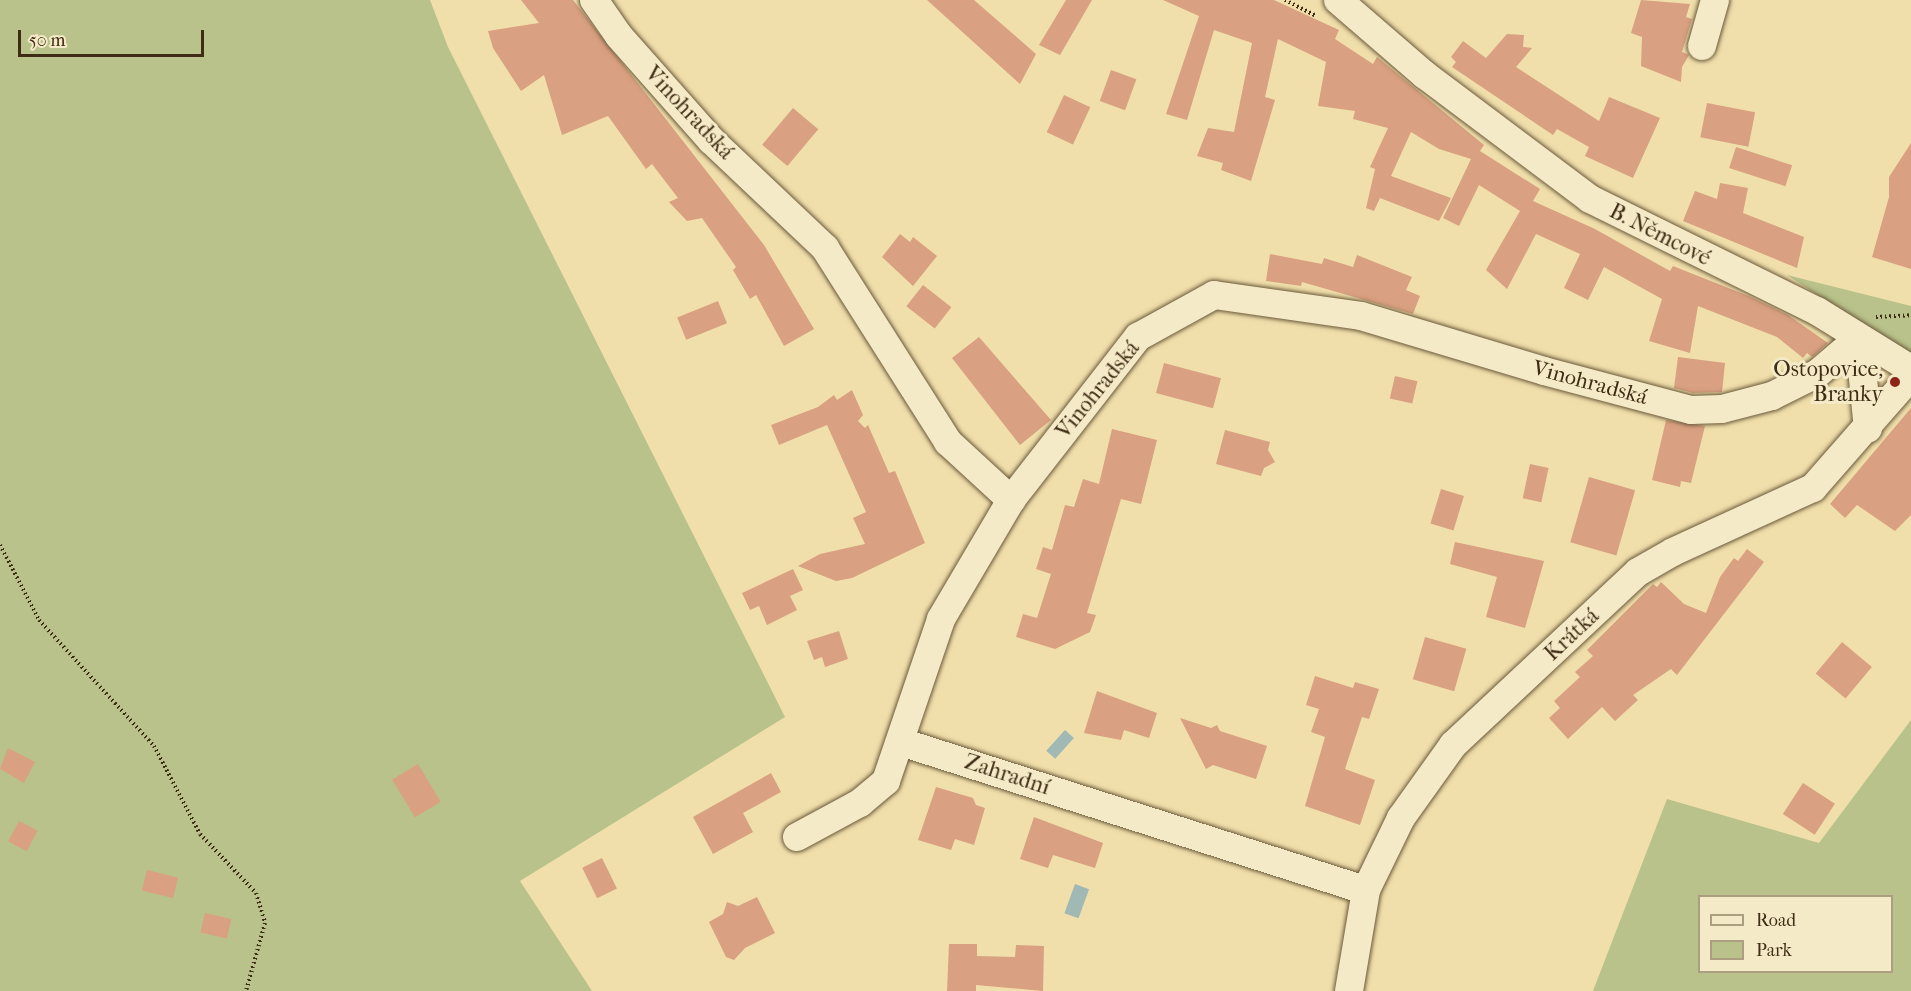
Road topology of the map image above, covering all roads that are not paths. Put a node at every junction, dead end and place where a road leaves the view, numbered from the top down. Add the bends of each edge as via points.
1 (594, 0) edge
2 (1338, 0) edge
3 (1715, 0) edge
4 (1702, 46) dead end
5 (1865, 327) junction
6 (1911, 369) edge
7 (1911, 376) edge
8 (1868, 429) junction
9 (1011, 501) junction
10 (901, 742) junction
11 (797, 837) dead end
12 (1366, 890) junction
13 (1349, 991) edge

1 - 9 street, Vinohradská via 619,36 712,141 825,248 948,442
2 - 5 street, B. Němcové via 1425,75 1590,199 1817,311
3 - 4 street
5 - 6 street, B. Němcové
5 - 8 street
5 - 9 street, Vinohradská via 1818,373 1772,396 1722,409 1691,410 1361,316 1214,295 1138,337
7 - 8 street, Krátká
8 - 12 street, Krátká via 1813,488 1638,572 1453,745 1401,818
9 - 10 street via 942,619
10 - 11 street via 886,781 860,803
10 - 12 street, Zahradní
12 - 13 street, Krátká

